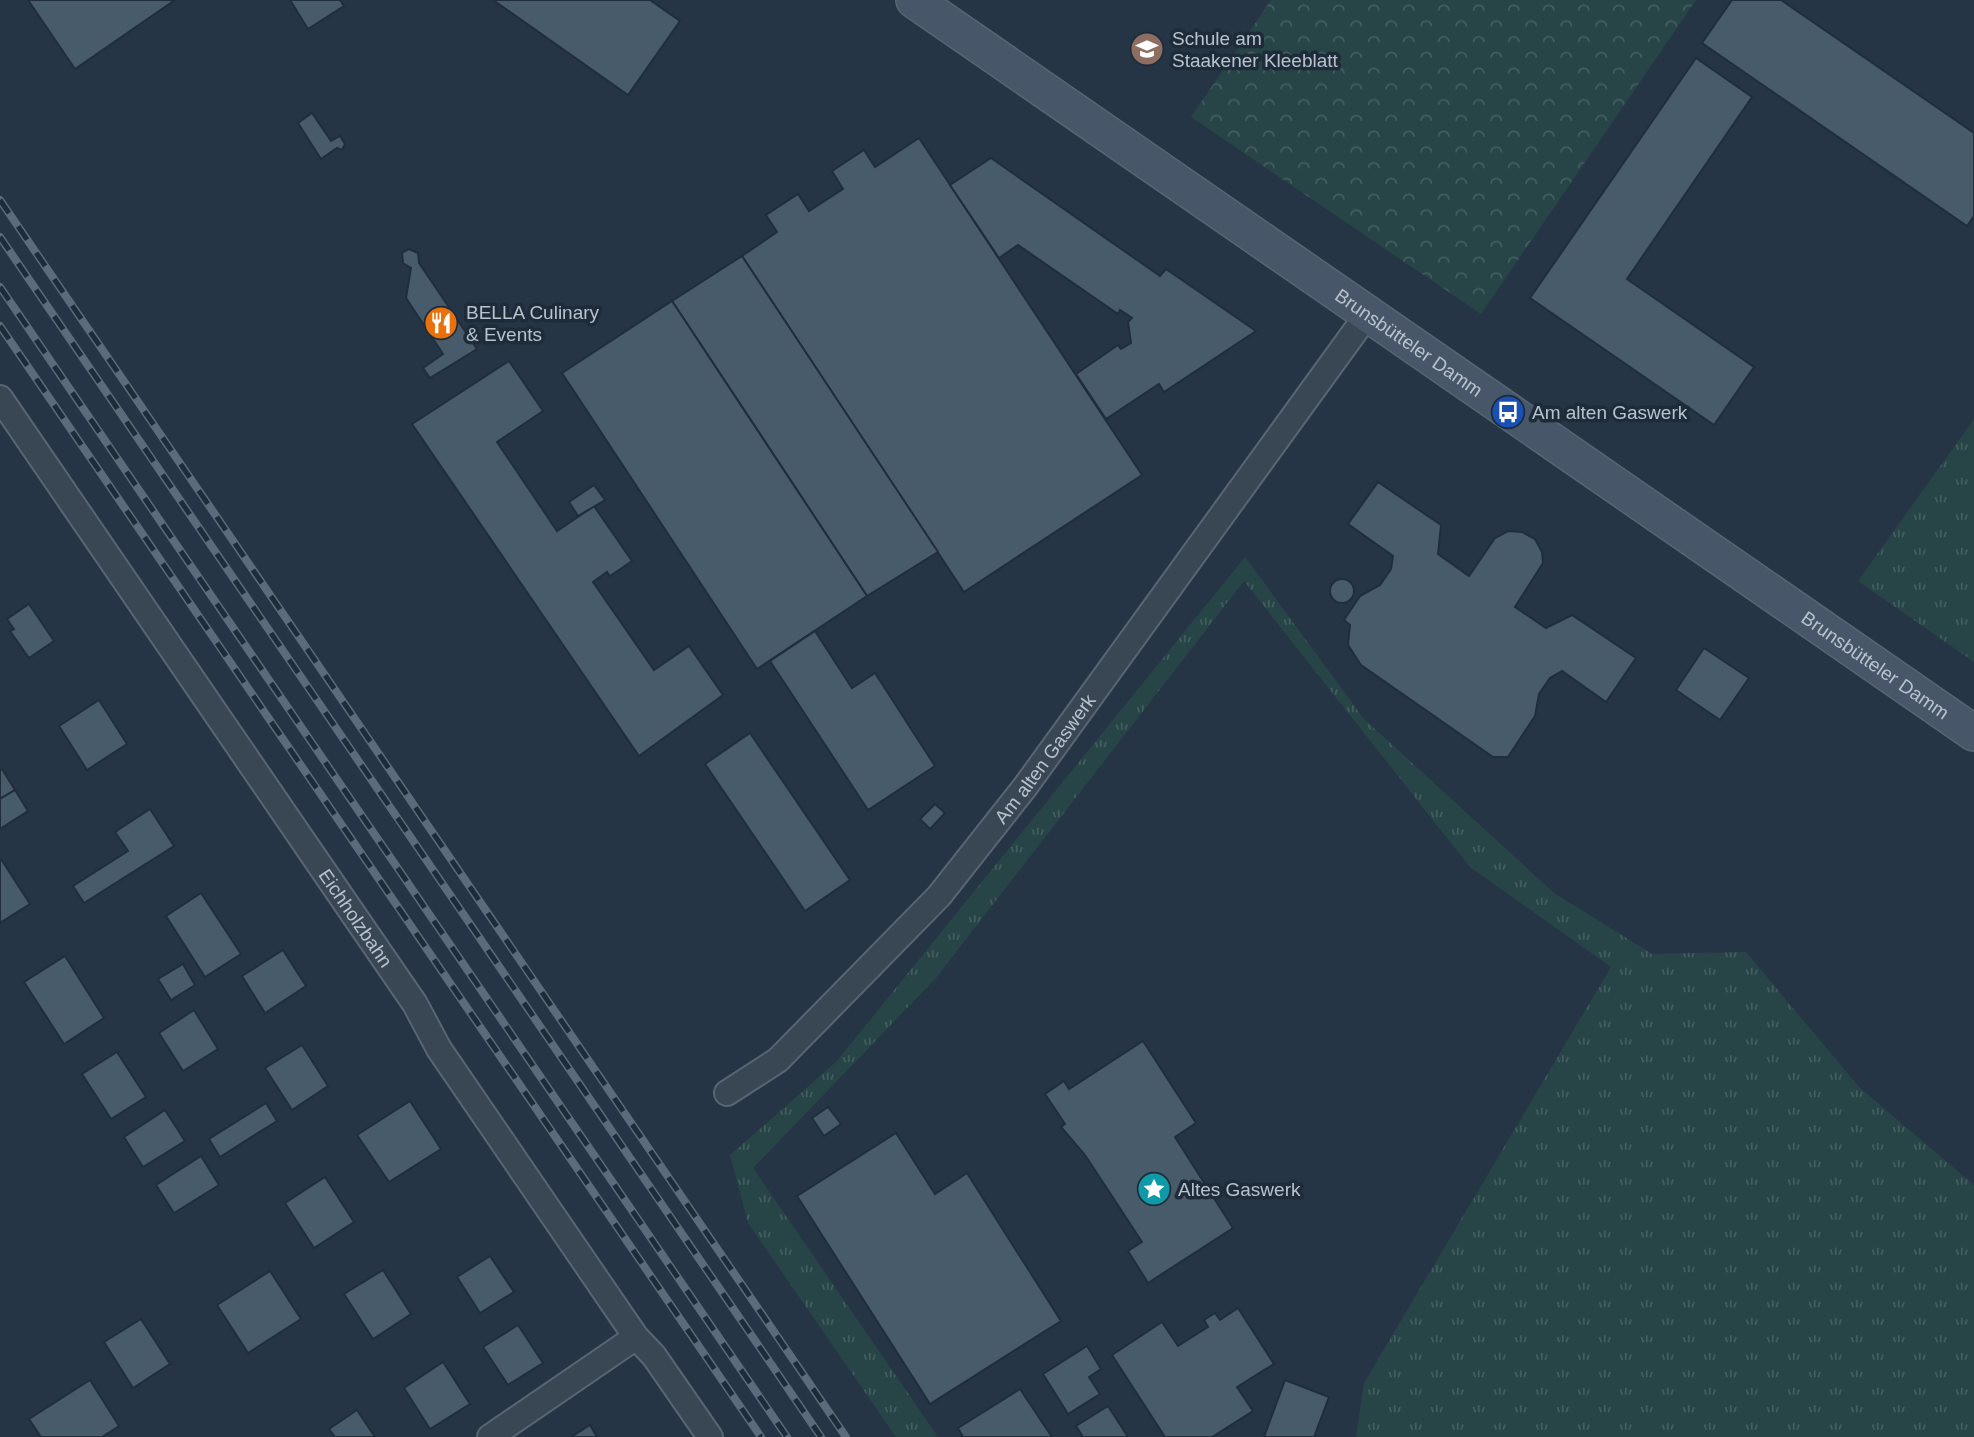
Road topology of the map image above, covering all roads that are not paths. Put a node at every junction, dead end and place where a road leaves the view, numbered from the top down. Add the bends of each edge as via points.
1 (914, 0) edge
2 (1367, 315) junction
3 (0, 398) edge
4 (1974, 733) edge
5 (727, 1093) dead end
6 (636, 1337) junction
7 (490, 1437) edge
8 (710, 1437) edge

1 - 2 main road, Brunsbütteler Damm
2 - 4 main road, Brunsbütteler Damm
2 - 5 street, Am alten Gaswerk via 1025,787 939,896 778,1060
3 - 6 street, Eichholzbahn via 415,1004 439,1049
6 - 7 street
6 - 8 street, Eichholzbahn

